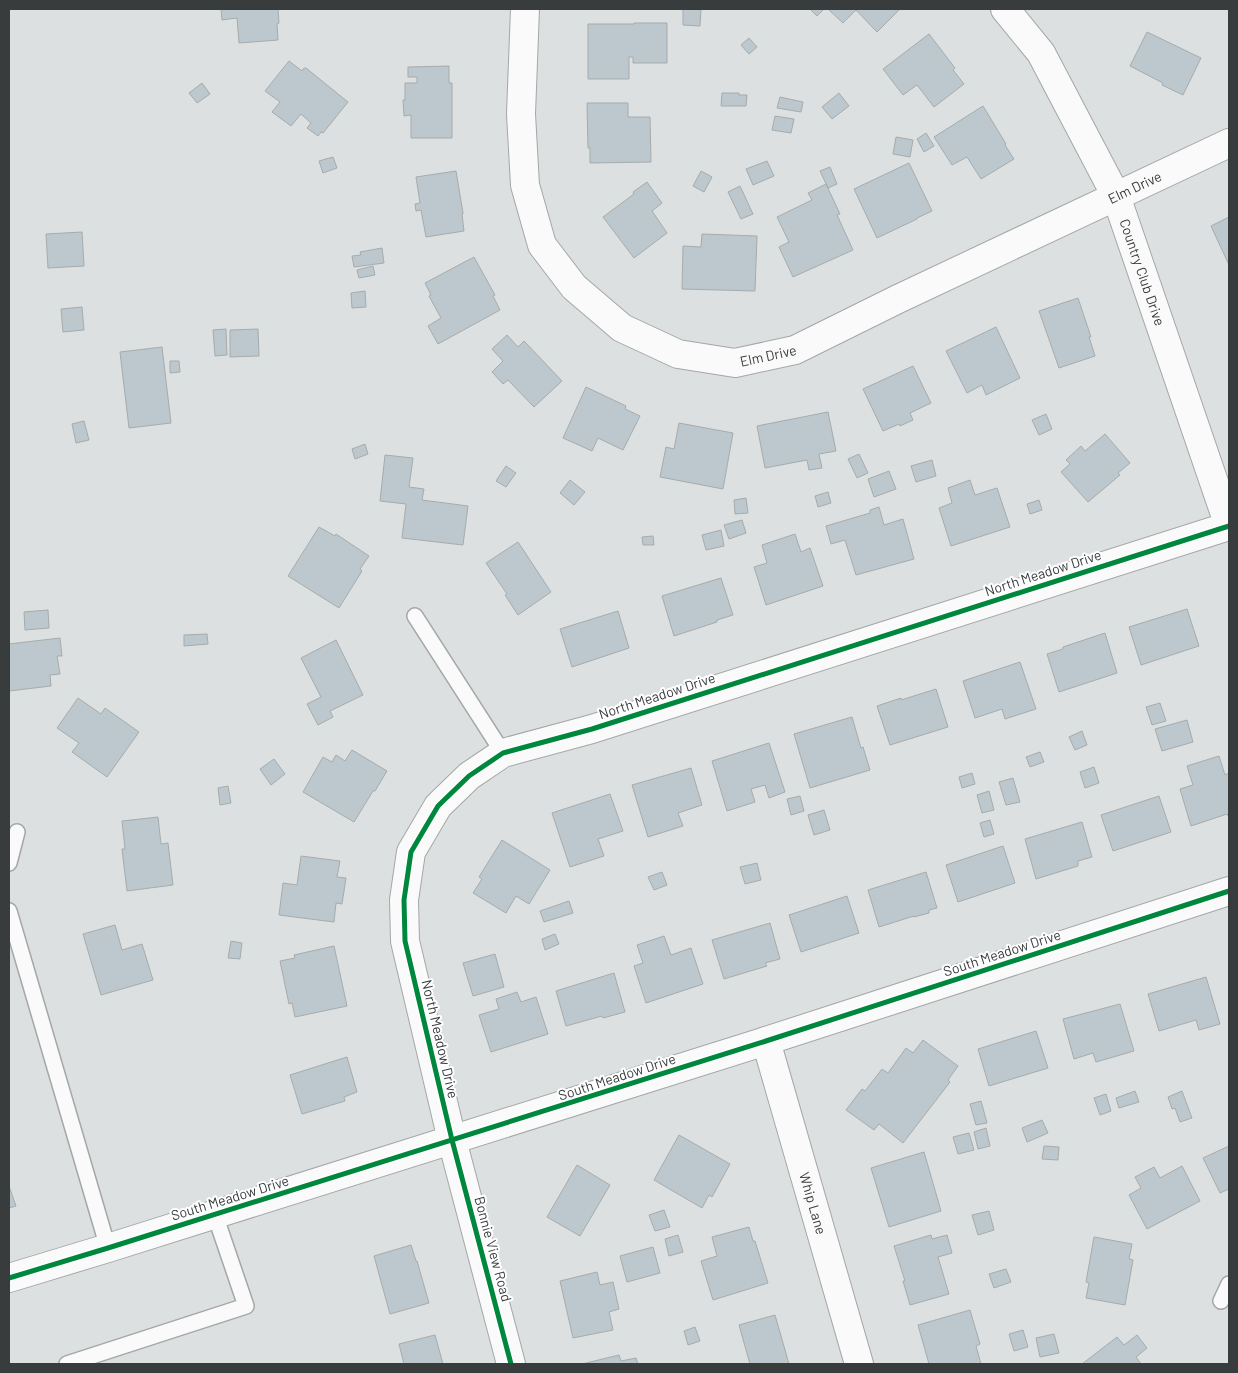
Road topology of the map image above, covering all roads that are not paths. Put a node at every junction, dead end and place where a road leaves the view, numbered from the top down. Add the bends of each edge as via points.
1 (525, 9) edge
2 (1005, 9) edge
3 (1229, 143) edge
4 (1116, 196) junction
5 (1229, 526) edge
6 (415, 616) dead end
7 (503, 753) junction
8 (16, 832) dead end
9 (9, 863) edge
10 (1229, 891) edge
11 (9, 911) edge
12 (766, 1041) junction
13 (452, 1140) junction
14 (215, 1215) junction
15 (108, 1248) junction
16 (9, 1278) edge
17 (1229, 1284) edge
18 (1221, 1301) dead end
19 (67, 1364) edge
20 (511, 1364) edge
21 (859, 1364) edge

1 - 4 street, Elm Drive via 521,114 525,185 542,245 574,287 622,328 678,354 735,362 794,350
2 - 4 street, Country Club Drive via 1041,53
3 - 4 street, Elm Drive
4 - 5 street, Country Club Drive
5 - 7 street, North Meadow Drive via 592,729
6 - 7 lane
7 - 13 street, North Meadow Drive via 470,776 438,806 411,852 404,900 405,941
8 - 9 lane
10 - 12 street, South Meadow Drive
11 - 15 lane
12 - 13 street, South Meadow Drive
12 - 21 street, Whip Lane
13 - 14 street, South Meadow Drive
13 - 20 street, Bonnie View Road
14 - 15 street, South Meadow Drive
14 - 19 lane via 246,1306
15 - 16 street, South Meadow Drive
17 - 18 lane

